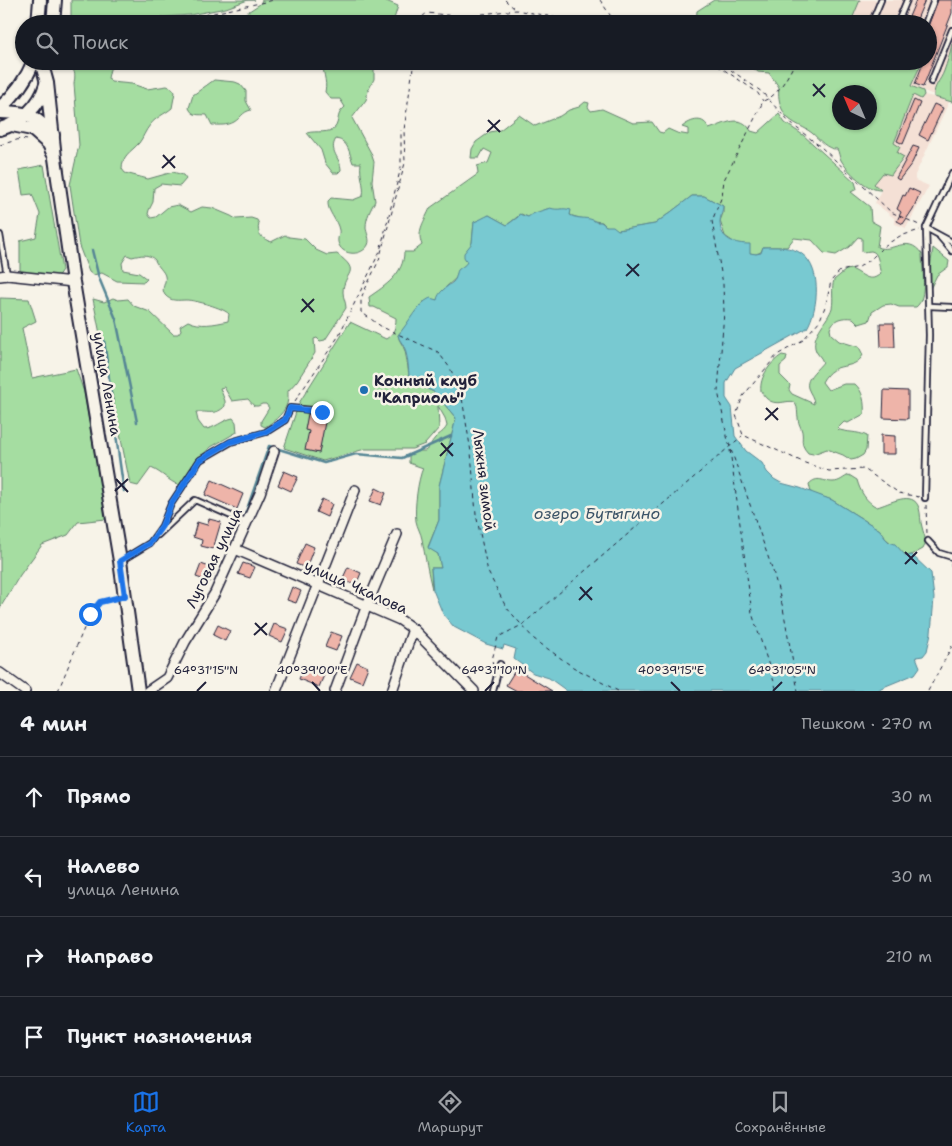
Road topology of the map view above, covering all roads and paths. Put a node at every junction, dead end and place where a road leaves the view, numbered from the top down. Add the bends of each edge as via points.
1 (40, 0) edge
2 (55, 0) edge
3 (274, 0) edge
4 (505, 0) edge
5 (600, 0) edge
6 (881, 0) edge
7 (907, 0) edge
8 (934, 0) edge
9 (516, 10) junction
10 (482, 14) dead end
11 (39, 15) edge
12 (54, 15) edge
13 (204, 15) edge
14 (424, 15) edge
15 (451, 15) edge
16 (542, 15) edge
17 (610, 15) edge
18 (875, 15) edge
19 (901, 15) edge
20 (928, 15) edge
21 (952, 30) edge
22 (937, 67) edge
23 (30, 70) edge
24 (43, 70) edge
25 (49, 70) edge
26 (413, 70) edge
27 (724, 70) edge
28 (731, 70) edge
29 (790, 70) edge
30 (936, 70) edge
31 (931, 82) dead end
32 (47, 83) junction
33 (769, 100) junction
34 (763, 101) junction
35 (0, 108) edge
36 (0, 112) edge
37 (27, 113) junction
38 (6, 127) edge
39 (401, 130) dead end
40 (53, 135) junction
41 (30, 140) dead end
42 (0, 145) edge
43 (55, 158) junction
44 (952, 173) edge
45 (926, 228) junction
46 (0, 235) edge
47 (940, 236) junction
48 (952, 242) edge
49 (952, 251) edge
50 (4, 275) edge
51 (73, 282) junction
52 (929, 306) junction
53 (952, 307) edge
54 (290, 408) junction
55 (322, 412) dead end
56 (743, 435) junction
57 (730, 447) junction
58 (274, 452) dead end
59 (355, 490) dead end
60 (925, 498) junction
61 (247, 523) junction
62 (397, 534) dead end
63 (928, 541) joint
64 (150, 543) junction
65 (235, 549) junction
66 (951, 557) edge
67 (120, 561) junction
68 (952, 573) edge
69 (318, 586) junction
70 (125, 596) junction
71 (367, 605) junction
72 (522, 625) junction
73 (414, 629) junction
74 (952, 646) edge
75 (500, 664) dead end
76 (0, 674) edge
77 (497, 678) junction
78 (26, 691) edge
79 (58, 691) edge
80 (138, 691) edge
81 (148, 691) edge
82 (276, 691) edge
83 (335, 691) edge
84 (392, 691) edge
85 (474, 691) edge
86 (493, 691) edge
87 (618, 691) edge
88 (777, 691) edge
89 (798, 691) edge
90 (928, 691) edge

1 - 11 street
2 - 12 street
3 - 13 path
4 - 9 path
5 - 17 path
6 - 18 lane
7 - 19 lane
8 - 20 lane
9 - 10 path
9 - 16 path
14 - 15 path via 426,12
21 - 22 lane
23 - 35 street via 14,96
24 - 32 street, улица Ленина
25 - 32 street, улица Ленина
26 - 72 path, Лыжня зимой via 404,130 405,163 379,260 361,298 361,312 382,327 438,352 450,368 461,392 471,452 476,514 488,572 506,607
27 - 34 path via 757,92
28 - 33 path
29 - 33 path
30 - 31 lane
32 - 37 street via 34,108
32 - 40 street, улица Ленина
33 - 34 path
33 - 45 path via 789,122 822,147 891,212
34 - 57 path via 724,180 722,196 712,221 723,284 724,312 718,391
36 - 37 street
37 - 38 street
37 - 40 street
38 - 43 street via 32,129 49,144
39 - 54 path via 401,167 380,251 338,337
40 - 43 street, улица Ленина
41 - 42 path via 20,139
43 - 51 street, улица Ленина
44 - 45 lane
45 - 47 lane
45 - 52 lane
45 - 56 path via 900,236 870,260 840,271 830,281 820,320 803,340 777,355 743,396 736,415
46 - 50 lane
47 - 48 lane
47 - 49 lane
50 - 51 street
51 - 67 street, улица Ленина
52 - 53 lane
52 - 60 lane
54 - 55 lane
54 - 64 lane via 285,420 266,432 230,442 200,460
56 - 57 path
56 - 60 path via 829,471 864,469 899,493
57 - 72 path
57 - 88 path via 752,613
57 - 89 path via 773,571
58 - 61 street, Луговая улица
59 - 69 street
60 - 63 path
61 - 64 lane via 195,500
61 - 65 street, Луговая улица
62 - 71 street
63 - 66 lane via 938,553
64 - 67 lane
65 - 69 street, улица Чкалова
65 - 81 street, Луговая улица via 215,593 167,678
66 - 68 path
67 - 70 street, улица Ленина
69 - 71 street, улица Чкалова
69 - 82 street
70 - 79 path via 100,602 90,614
70 - 80 street, улица Ленина
71 - 73 street, улица Чкалова
71 - 83 street
72 - 77 path via 498,638 492,660
72 - 87 path, Лыжня зимой via 534,639 573,667
73 - 84 street
73 - 85 street, улица Чкалова
74 - 90 path
75 - 77 lane
76 - 78 street
77 - 86 lane

